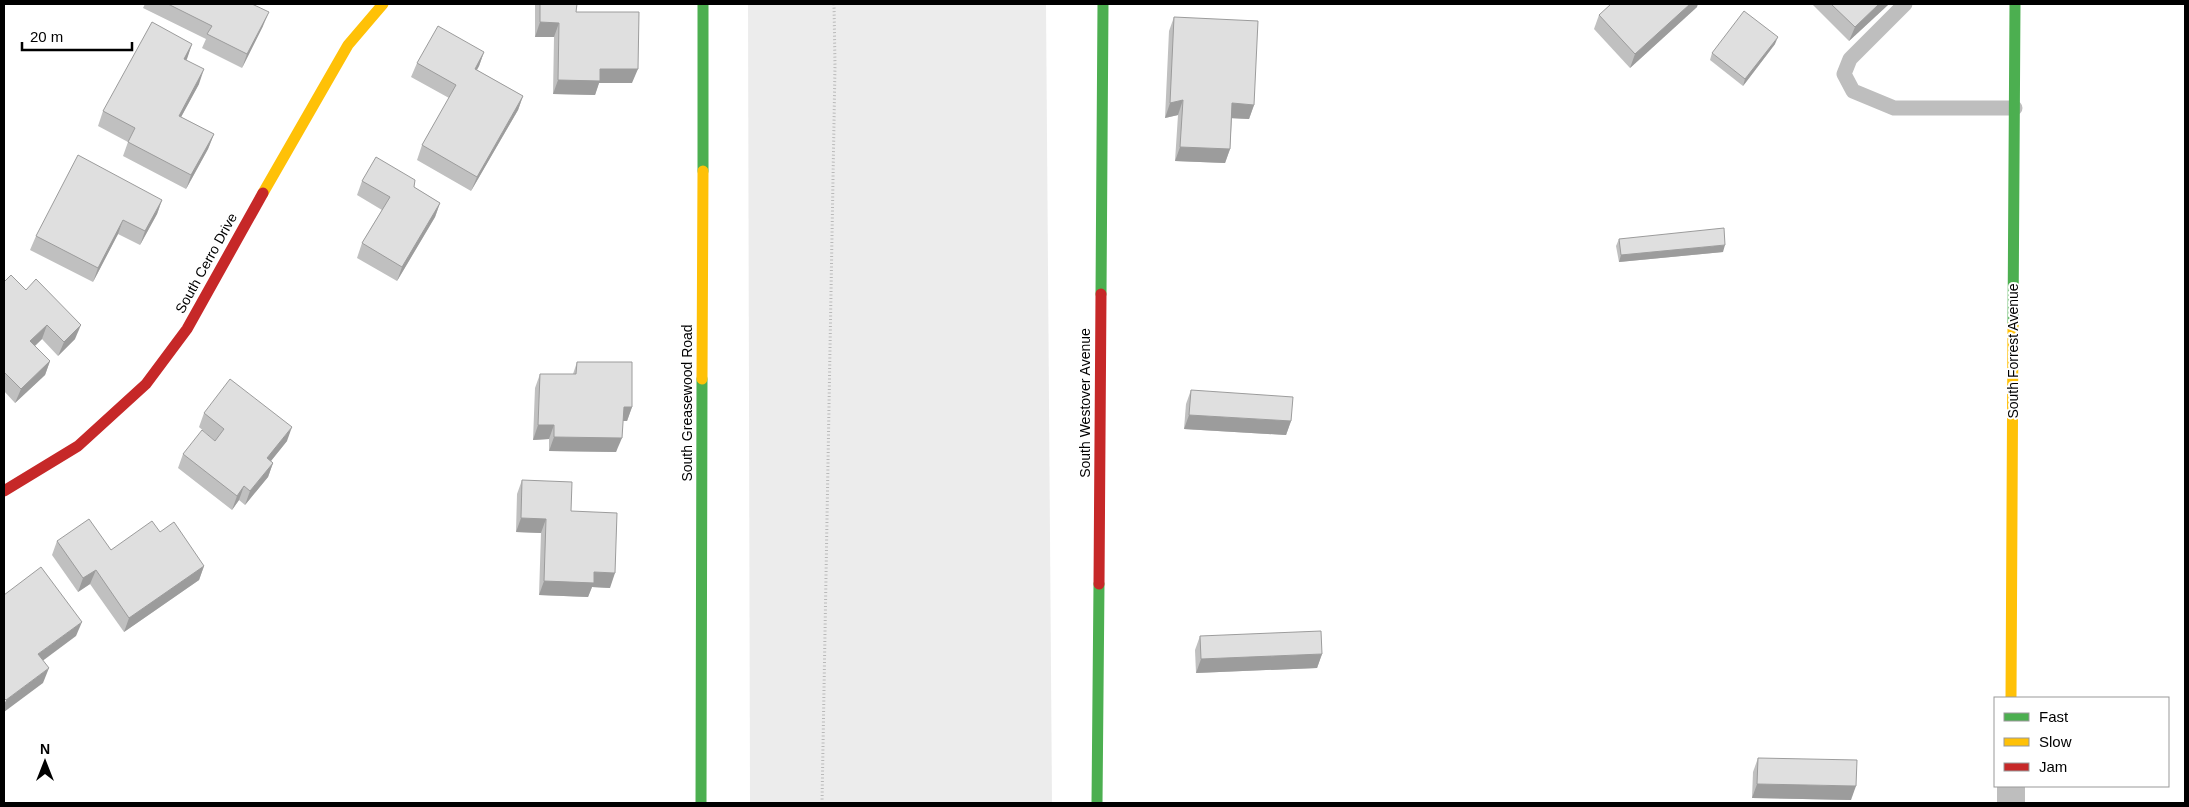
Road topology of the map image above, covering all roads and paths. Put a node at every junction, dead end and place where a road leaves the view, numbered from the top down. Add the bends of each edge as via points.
1 (384, 4) edge
2 (703, 4) edge
3 (834, 4) edge
4 (1103, 4) edge
5 (1905, 4) edge
6 (2015, 4) edge
7 (2014, 108) junction
8 (4, 491) edge
9 (2011, 697) edge
10 (2011, 787) edge
11 (701, 803) edge
12 (822, 803) edge
13 (1097, 803) edge
14 (2011, 803) edge

1 - 8 street, South Cerro Drive via 348,45 187,329 146,384 78,446
2 - 11 street, South Greasewood Road
3 - 12 path
4 - 13 street, South Westover Avenue
5 - 7 lane via 1850,59 1844,74 1853,91 1894,108
6 - 7 street, South Forrest Avenue
7 - 9 street, South Forrest Avenue
10 - 14 street

